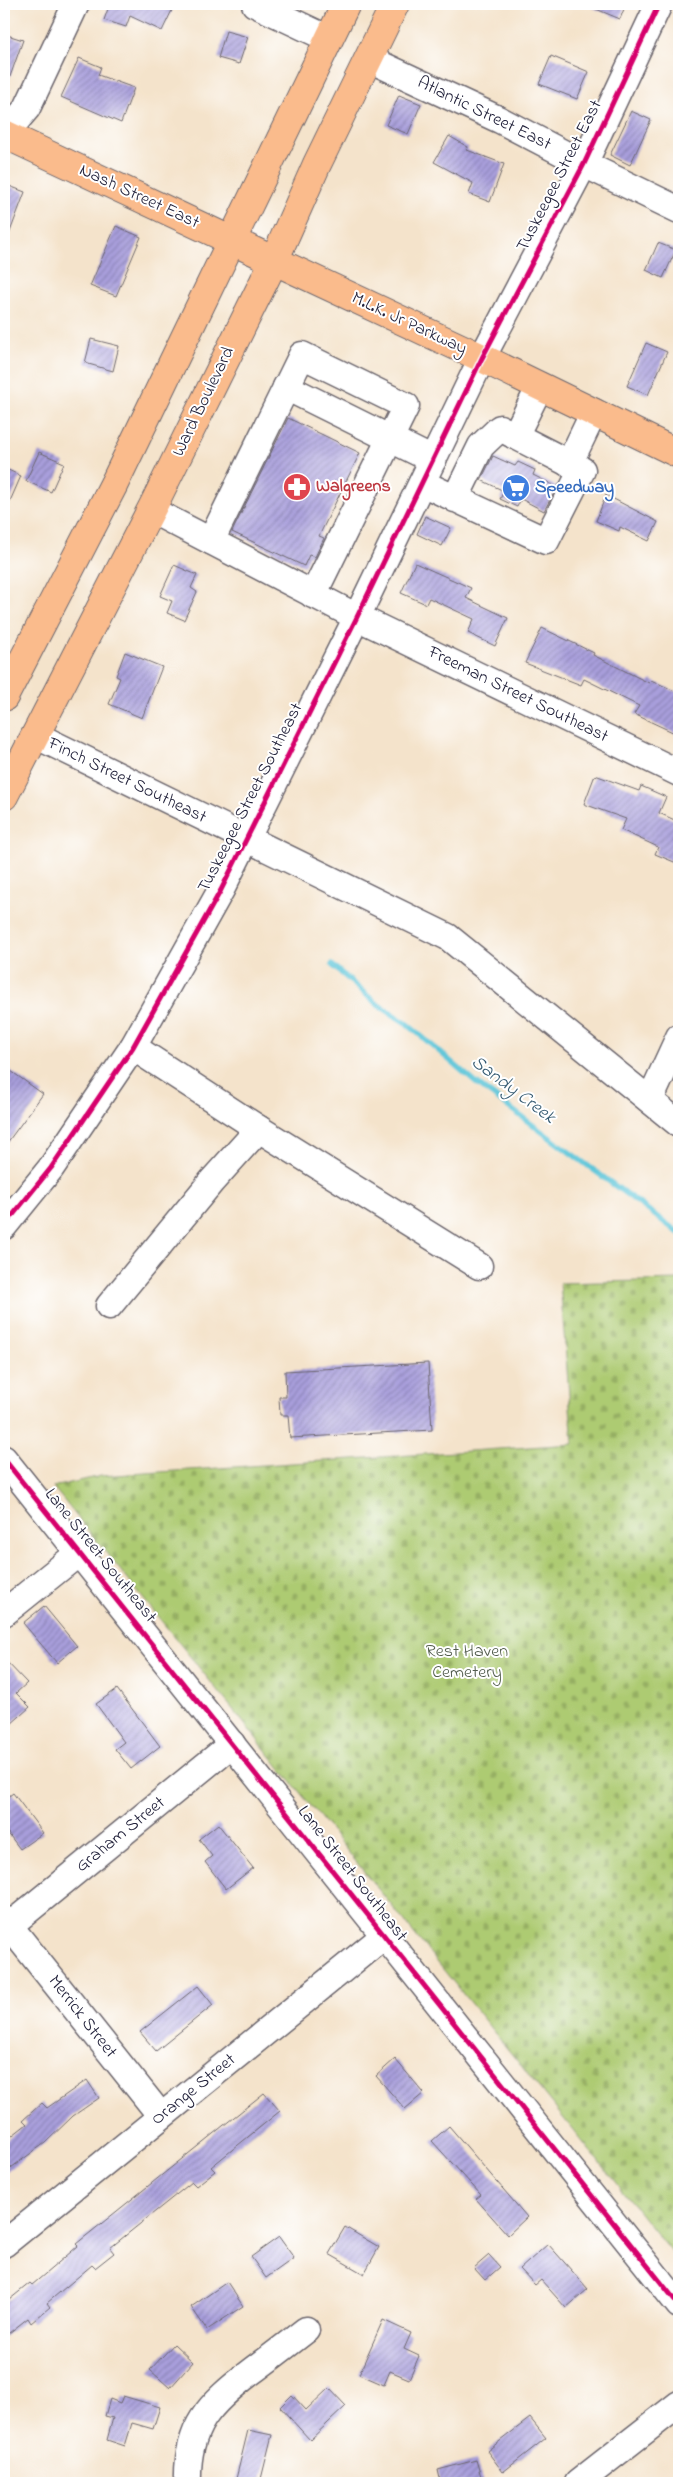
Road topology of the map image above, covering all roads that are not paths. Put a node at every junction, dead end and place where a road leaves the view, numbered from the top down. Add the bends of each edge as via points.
1 (76, 4) edge
2 (255, 4) edge
3 (346, 4) edge
4 (395, 4) edge
5 (659, 4) edge
6 (329, 39) junction
7 (369, 58) junction
8 (4, 135) edge
9 (584, 164) junction
10 (679, 210) edge
11 (231, 241) junction
12 (274, 261) junction
13 (482, 358) junction
14 (540, 386) junction
15 (286, 387) junction
16 (594, 412) junction
17 (515, 436) junction
18 (390, 439) junction
19 (679, 454) edge
20 (433, 460) junction
21 (569, 464) junction
22 (422, 483) junction
23 (455, 499) junction
24 (151, 510) junction
25 (211, 541) junction
26 (314, 595) junction
27 (357, 617) junction
28 (4, 697) edge
29 (35, 735) junction
30 (679, 773) edge
31 (4, 796) edge
32 (246, 840) junction
33 (679, 1037) edge
34 (133, 1046) junction
35 (650, 1100) junction
36 (679, 1124) edge
37 (259, 1129) junction
38 (4, 1226) edge
39 (479, 1266) dead end
40 (109, 1306) dead end
41 (4, 1459) edge
42 (80, 1552) junction
43 (4, 1613) edge
44 (232, 1744) junction
45 (7, 1922) edge
46 (384, 1936) junction
47 (161, 2116) junction
48 (4, 2244) edge
49 (679, 2305) edge
50 (306, 2330) dead end
51 (679, 2404) edge
52 (188, 2483) edge
53 (578, 2483) edge

1 - 8 street via 27,108
2 - 6 street
3 - 6 main road
4 - 7 main road, Ward Boulevard
5 - 9 street, Tuskeegee Street East
6 - 11 main road
7 - 9 street, Atlantic Street East
7 - 12 main road, Ward Boulevard
8 - 11 main road, Nash Street East
9 - 10 street, Atlantic Street East
9 - 13 street, Tuskeegee Street East
11 - 12 main road, Nash Street East
11 - 28 main road via 114,484
12 - 13 main road, M.L.K. Jr Parkway
12 - 24 main road, Ward Boulevard
13 - 14 main road, M.L.K. Jr Parkway
13 - 20 street, Tuskeegee Street Southeast
14 - 16 main road, M.L.K. Jr Parkway
14 - 17 street
15 - 18 street
15 - 18 street via 302,356 406,406
15 - 25 street
16 - 19 main road, M.L.K. Jr Parkway
16 - 21 street
17 - 21 street
17 - 23 street via 500,428 481,446
18 - 20 street
18 - 26 street
20 - 22 street, Tuskeegee Street Southeast
21 - 23 street via 582,470 546,541
22 - 23 street
22 - 27 street, Tuskeegee Street Southeast
24 - 25 street, Freeman Street Southeast
24 - 29 main road, Ward Boulevard
25 - 26 street, Freeman Street Southeast
26 - 27 street, Freeman Street Southeast
27 - 30 street, Freeman Street Southeast
27 - 32 street, Tuskeegee Street Southeast
29 - 31 main road, Ward Boulevard
29 - 32 street, Finch Street Southeast
32 - 34 street, Tuskeegee Street Southeast
32 - 35 street, Finch Street Southeast via 448,938
33 - 35 street
34 - 37 street
34 - 38 street, Tuskeegee Street Southeast via 51,1168
35 - 36 street, Finch Street Southeast
37 - 39 street
37 - 40 street
41 - 42 street, Lane Street Southeast
42 - 43 street
42 - 44 street, Lane Street Southeast
44 - 45 street, Graham Street
44 - 46 street, Lane Street Southeast
45 - 47 street, Merrick Street
46 - 47 street, Orange Street
46 - 49 street, Lane Street Southeast
47 - 48 street, Orange Street
50 - 52 street via 211,2406 191,2443
51 - 53 street

